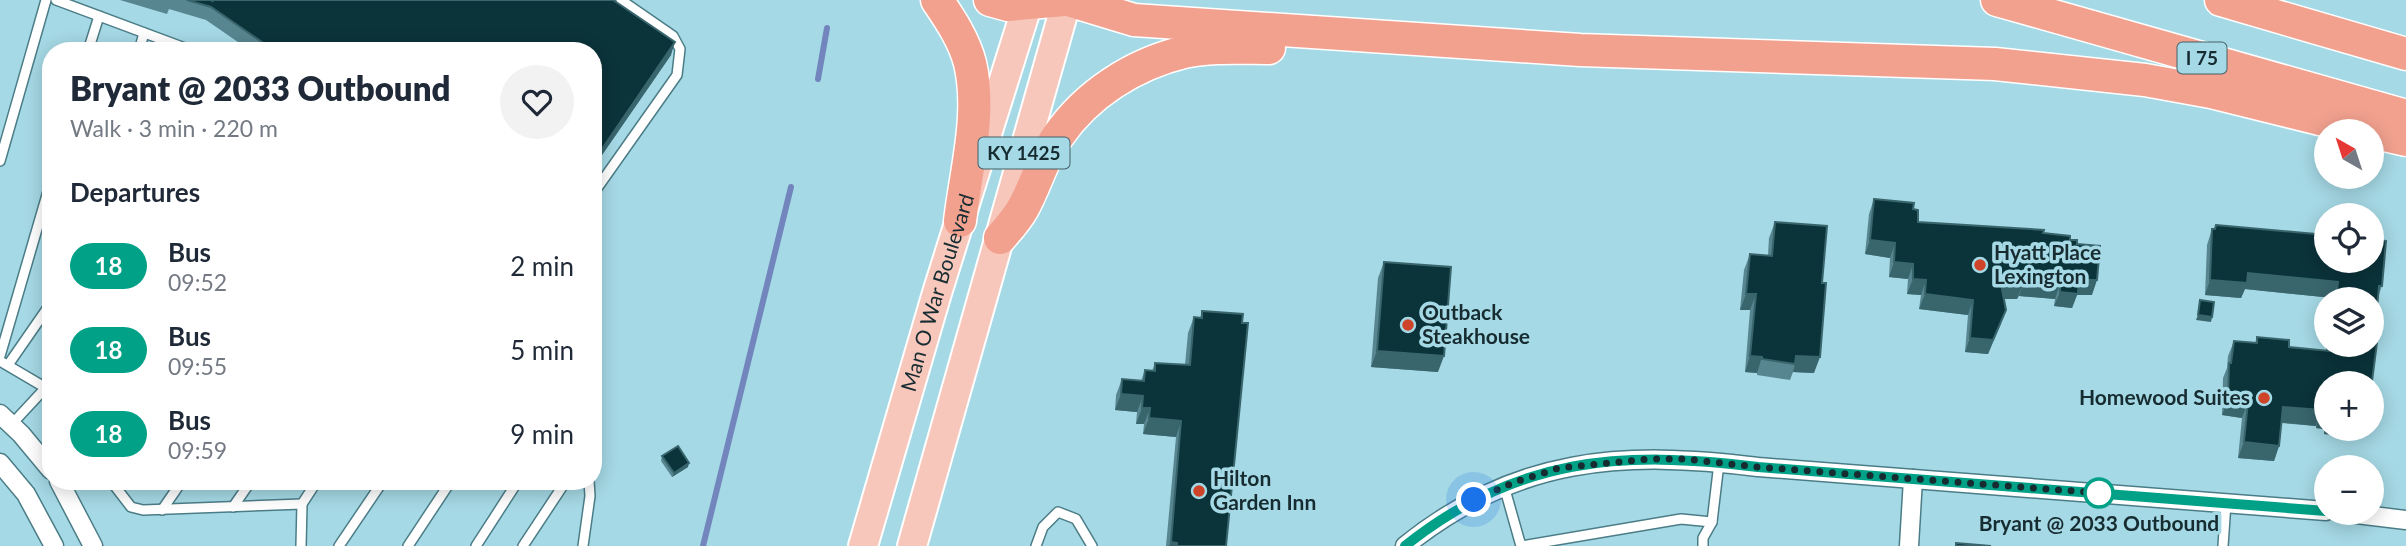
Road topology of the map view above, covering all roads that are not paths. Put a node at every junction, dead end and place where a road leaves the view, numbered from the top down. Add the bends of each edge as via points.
1 (46, 0) edge
2 (56, 0) edge
3 (621, 0) edge
4 (937, 0) edge
5 (990, 0) edge
6 (1066, 0) edge
7 (1997, 0) edge
8 (2221, 0) edge
9 (1028, 2) edge
10 (99, 16) junction
11 (144, 33) junction
12 (91, 42) edge
13 (142, 42) edge
14 (168, 42) edge
15 (1540, 47) junction
16 (2406, 54) edge
17 (2406, 116) edge
18 (2325, 119) edge
19 (2384, 136) edge
20 (2406, 141) edge
21 (0, 161) edge
22 (602, 181) edge
23 (42, 215) edge
24 (960, 221) junction
25 (1000, 238) junction
26 (42, 314) edge
27 (3, 361) edge
28 (42, 385) edge
29 (42, 394) edge
30 (6, 420) edge
31 (42, 460) edge
32 (1719, 462) junction
33 (0, 463) edge
34 (1913, 479) junction
35 (1504, 486) junction
36 (64, 490) edge
37 (119, 490) edge
38 (175, 490) edge
39 (245, 490) edge
40 (311, 490) edge
41 (377, 490) edge
42 (445, 490) edge
43 (512, 490) edge
44 (560, 490) edge
45 (590, 490) edge
46 (2226, 503) junction
47 (302, 505) junction
48 (233, 507) junction
49 (162, 510) junction
50 (2314, 510) edge
51 (2384, 517) edge
52 (2406, 520) edge
53 (1712, 522) junction
54 (54, 546) edge
55 (93, 546) edge
56 (301, 546) edge
57 (339, 546) edge
58 (408, 546) edge
59 (476, 546) edge
60 (523, 546) edge
61 (583, 546) edge
62 (863, 546) edge
63 (912, 546) edge
64 (1036, 546) edge
65 (1091, 546) edge
66 (1405, 546) edge
67 (1521, 546) edge
68 (1703, 546) edge
69 (1909, 546) edge
70 (2223, 546) edge

1 - 21 lane
2 - 10 lane
3 - 22 lane via 673,36 680,49 677,75
4 - 24 highway via 961,40 973,87
5 - 9 highway via 1008,5
6 - 9 highway
6 - 15 highway via 1134,20
6 - 25 main road, Man O War Boulevard / KY 1425
7 - 17 highway, I 75
8 - 16 highway
9 - 24 main road, Man O War Boulevard / KY 1425
10 - 11 lane
10 - 12 lane
11 - 13 lane
11 - 14 lane
15 - 18 highway via 1995,64 2211,92
15 - 25 highway via 1221,48 1156,60 1104,89 1058,136 1023,209
19 - 20 highway
23 - 27 lane
24 - 62 main road, Man O War Boulevard / KY 1425
25 - 63 main road, Man O War Boulevard / KY 1425
26 - 27 lane
27 - 28 lane
29 - 30 lane
30 - 31 street
32 - 34 street
32 - 35 street via 1648,459 1588,464
32 - 53 lane
33 - 54 street via 26,494
34 - 46 street
34 - 69 street
35 - 66 street via 1427,528
35 - 67 lane
36 - 55 street
37 - 49 lane via 131,507
38 - 49 lane
39 - 48 lane
40 - 47 lane
41 - 57 lane
42 - 58 lane
43 - 59 lane
44 - 60 lane
45 - 61 lane
46 - 50 street
46 - 70 lane
47 - 48 lane
47 - 56 lane
48 - 49 lane
51 - 52 street
53 - 67 lane via 1681,519
53 - 68 lane
64 - 65 lane via 1043,527 1058,512 1076,519

